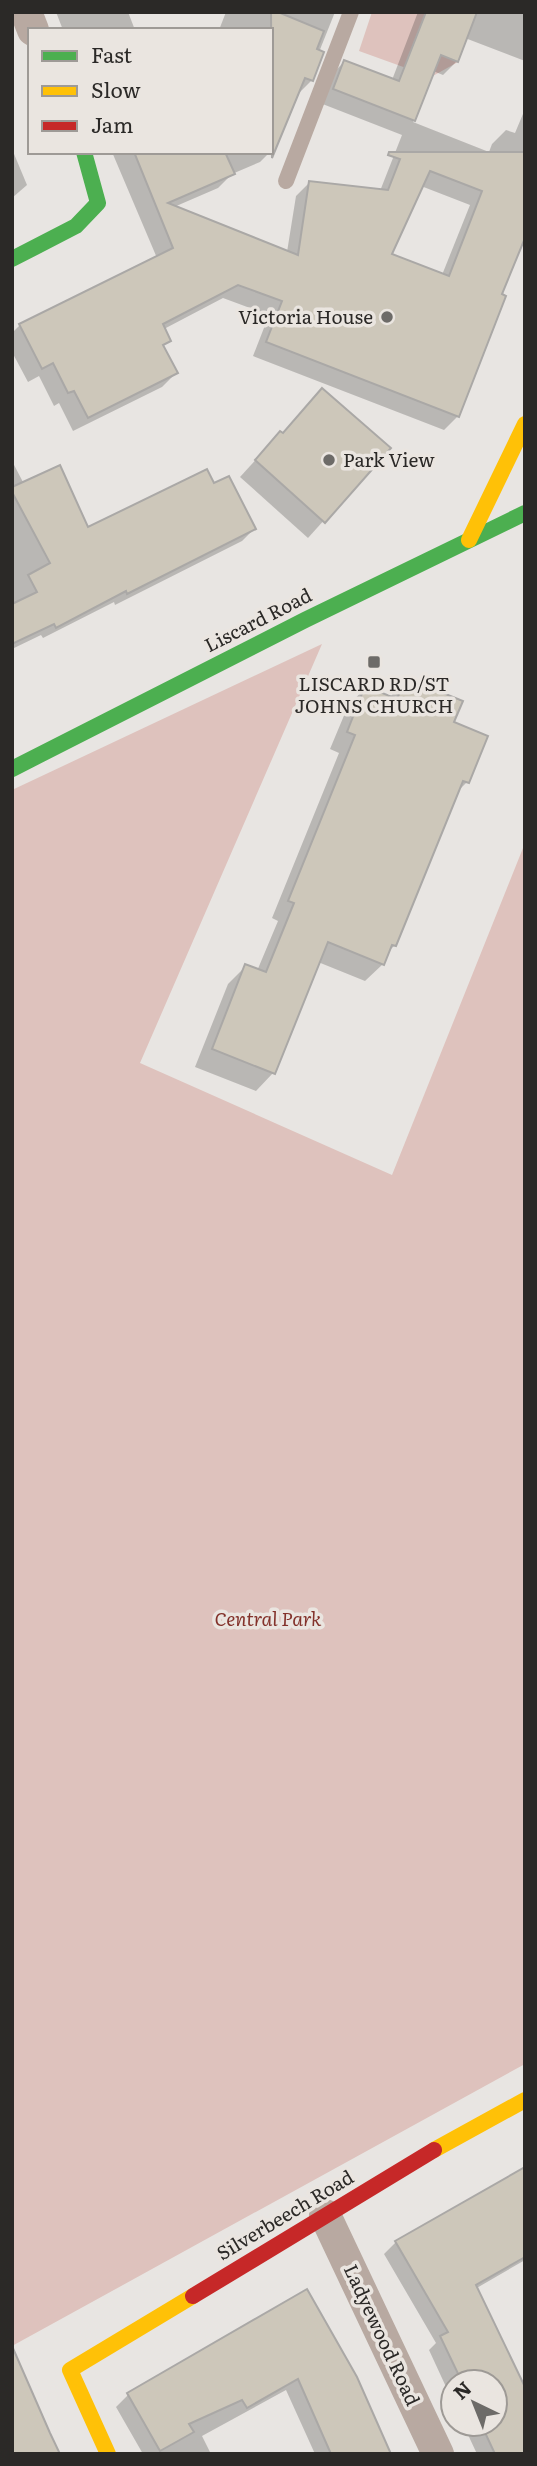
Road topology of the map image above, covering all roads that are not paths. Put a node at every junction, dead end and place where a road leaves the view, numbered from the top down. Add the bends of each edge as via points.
1 (351, 12) edge
2 (85, 154) edge
3 (286, 181) dead end
4 (12, 259) edge
5 (525, 424) edge
6 (525, 513) edge
7 (469, 540) junction
8 (12, 769) edge
9 (525, 2100) edge
10 (325, 2215) junction
11 (108, 2454) edge
12 (438, 2454) edge

1 - 3 lane
2 - 4 street via 98,203 76,226
5 - 7 street
6 - 7 street, Liscard Road
7 - 8 street, Liscard Road
9 - 10 street, Silverbeech Road
10 - 11 street, Silverbeech Road via 70,2370
10 - 12 street, Ladyewood Road

